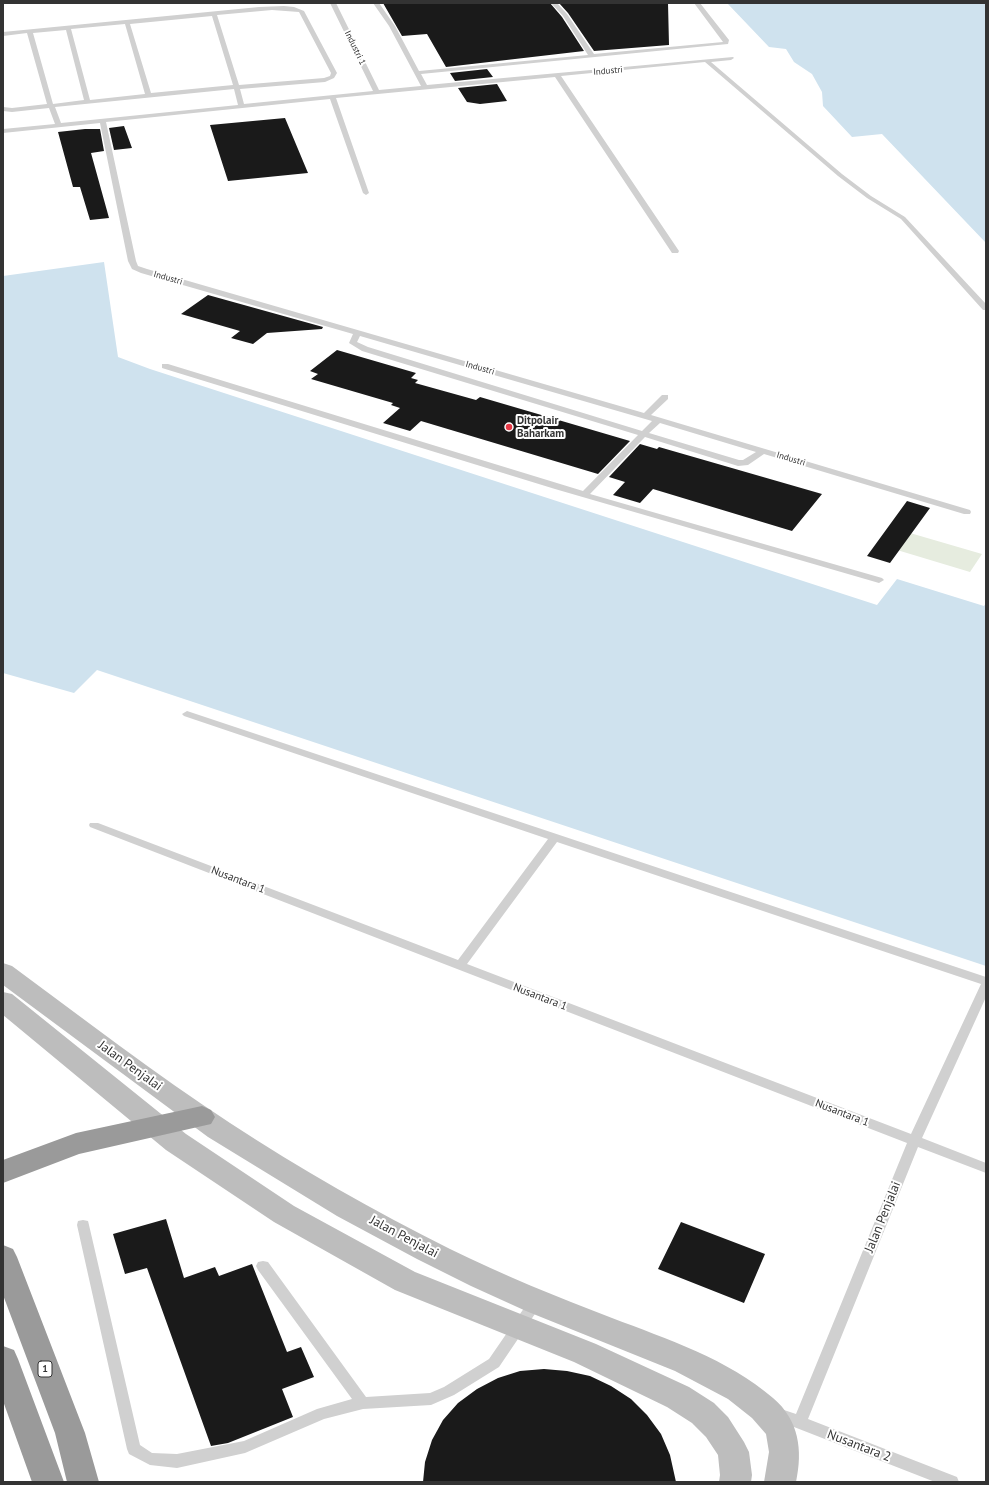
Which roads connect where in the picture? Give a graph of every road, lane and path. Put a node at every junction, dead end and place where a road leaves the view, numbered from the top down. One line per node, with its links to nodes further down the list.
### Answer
1 (333, 3): 17 (lane, Industri 1)
2 (376, 3): 13 (lane)
3 (554, 3): 10 (lane)
4 (697, 3): 10 (lane)
5 (214, 14): 6 (lane); 15 (lane); 15 (lane)
6 (127, 22): 7 (lane); 18 (lane)
7 (68, 28): 8 (lane); 20 (lane)
8 (30, 32): 9 (lane); 21 (lane)
9 (3, 34)
10 (592, 56): 13 (lane)
11 (731, 58): 12 (lane, Industri)
12 (707, 61): 14 (lane, Industri); 29 (lane)
13 (417, 73): 16 (lane)
14 (557, 75): 16 (lane, Industri); 28 (lane)
15 (237, 87): 18 (lane); 22 (lane)
16 (425, 88): 17 (lane, Industri)
17 (376, 92): 19 (lane, Industri)
18 (148, 95): 20 (lane)
19 (333, 97): 22 (lane, Industri); 27 (lane)
20 (88, 102): 21 (lane)
21 (51, 106): 23 (lane); 25 (lane)
22 (242, 106): 24 (lane, Industri)
23 (3, 109)
24 (103, 122): 25 (lane, Industri); 30 (lane, Industri)
25 (59, 126): 26 (lane, Industri)
26 (3, 131)
27 (366, 193)
28 (675, 251)
29 (986, 308)
30 (357, 333): 33 (lane, Industri); 35 (lane)
31 (165, 366): 37 (lane)
32 (665, 397): 33 (lane)
33 (646, 416): 34 (lane, Industri)
34 (658, 420): 35 (lane); 36 (lane, Industri)
35 (645, 434): 36 (lane); 37 (lane)
36 (763, 451): 38 (lane, Industri)
37 (585, 494): 39 (lane)
38 (967, 512)
39 (879, 580)
40 (187, 714): 42 (lane)
41 (94, 825): 43 (lane, Nusantara 1)
42 (555, 837): 43 (lane); 45 (lane)
43 (460, 966): 50 (lane, Nusantara 1)
44 (3, 972): 48 (street, Jalan Penjalai)
45 (986, 981)
46 (986, 985): 50 (lane, Jalan Penjalai)
47 (3, 1002): 49 (street)
48 (202, 1117): 49 (highway); 56 (street, Jalan Penjalai)
49 (155, 1126): 52 (highway); 57 (street)
50 (914, 1141): 51 (lane, Nusantara 1); 61 (lane, Jalan Penjalai)
51 (986, 1168)
52 (3, 1172)
53 (83, 1225): 59 (lane)
54 (3, 1257): 63 (highway, 1)
55 (263, 1266): 59 (lane)
56 (536, 1302): 57 (lane); 60 (street, Jalan Penjalai)
57 (519, 1328): 59 (lane); 64 (street)
58 (3, 1359): 62 (highway)
59 (363, 1403)
60 (765, 1409): 61 (lane, Nusantara 2); 65 (street, Jalan Penjalai)
61 (799, 1422): 66 (lane, Nusantara 2)
62 (48, 1482)
63 (83, 1482)
64 (735, 1482)
65 (780, 1482)
66 (952, 1482)

